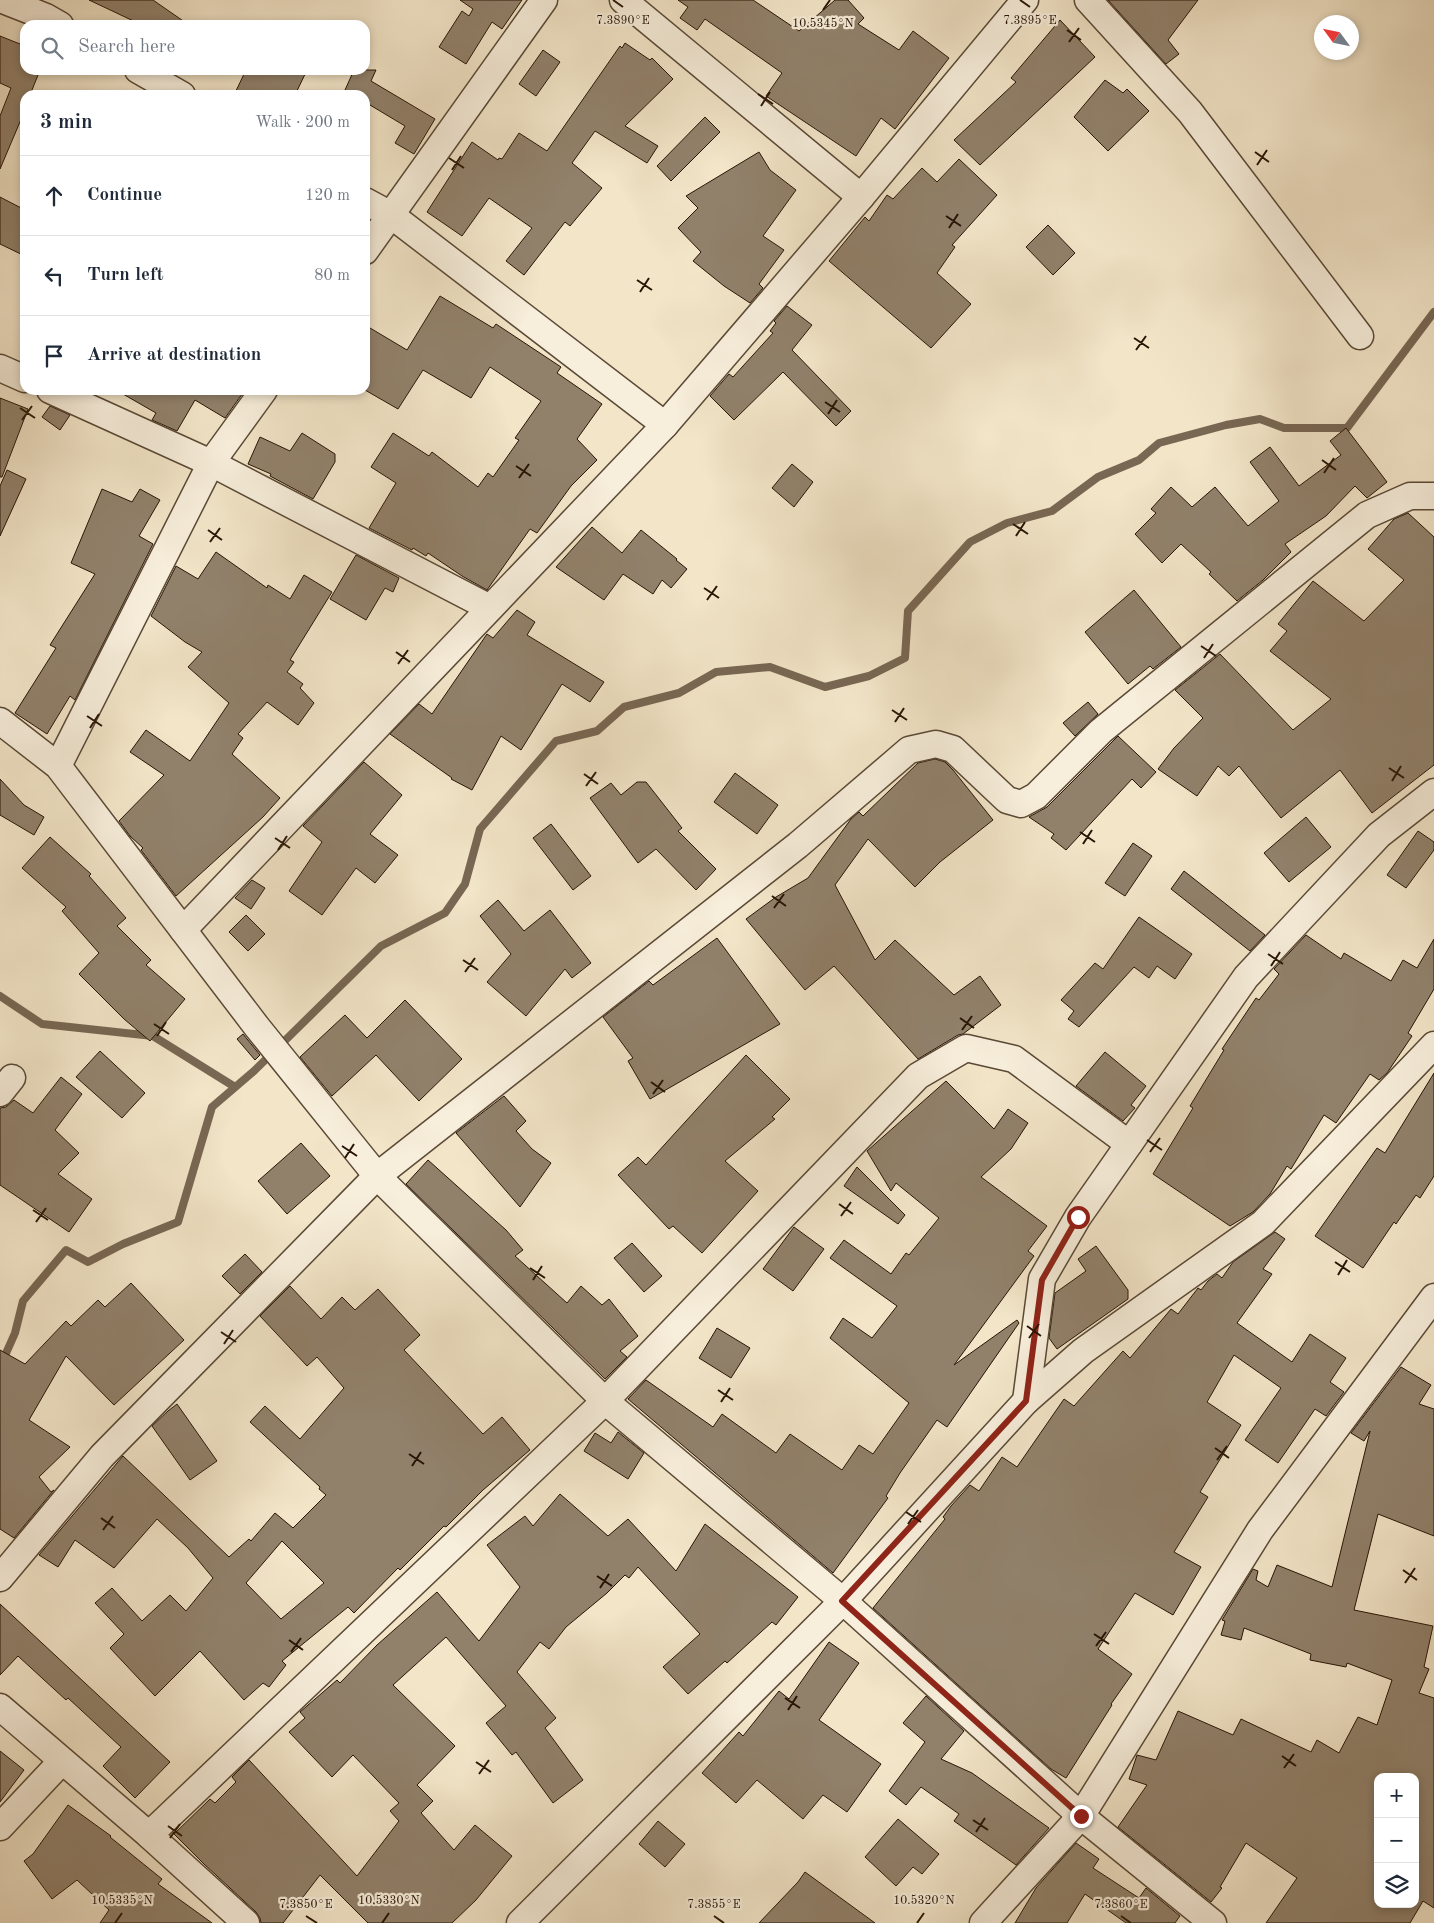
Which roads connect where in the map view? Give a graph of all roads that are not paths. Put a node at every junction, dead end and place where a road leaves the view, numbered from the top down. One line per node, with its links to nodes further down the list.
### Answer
1 (3, 0): 6 (street)
2 (544, 0): 11 (street)
3 (624, 0): 9 (street)
4 (1025, 0): 9 (street)
5 (1088, 0): 13 (street)
6 (51, 20)
7 (147, 75): 8 (street)
8 (173, 90)
9 (861, 197): 18 (street)
10 (370, 203): 11 (street)
11 (391, 215): 12 (street); 18 (street)
12 (370, 244)
13 (1360, 336)
14 (0, 368): 15 (street)
15 (20, 377)
16 (61, 395): 19 (street)
17 (260, 395): 19 (street)
18 (665, 425): 21 (street)
19 (212, 463): 21 (street); 23 (street)
20 (1434, 496): 28 (street)
21 (490, 608): 25 (street)
22 (0, 721): 23 (street)
23 (58, 766): 25 (street)
24 (1434, 792): 27 (street)
25 (183, 930): 28 (street)
26 (1434, 1045): 31 (street)
27 (1128, 1144): 30 (street); 31 (street)
28 (377, 1176): 30 (street); 32 (street)
29 (1434, 1297): 36 (street)
30 (605, 1401): 33 (street); 38 (street)
31 (1026, 1401): 33 (street)
32 (0, 1578)
33 (842, 1601): 36 (street); 40 (street)
34 (0, 1707): 35 (street)
35 (62, 1761): 37 (street); 38 (street)
36 (1081, 1816): 41 (street); 42 (street)
37 (0, 1827)
38 (149, 1835): 39 (street)
39 (246, 1923)
40 (520, 1923)
41 (983, 1923)
42 (1213, 1923)

